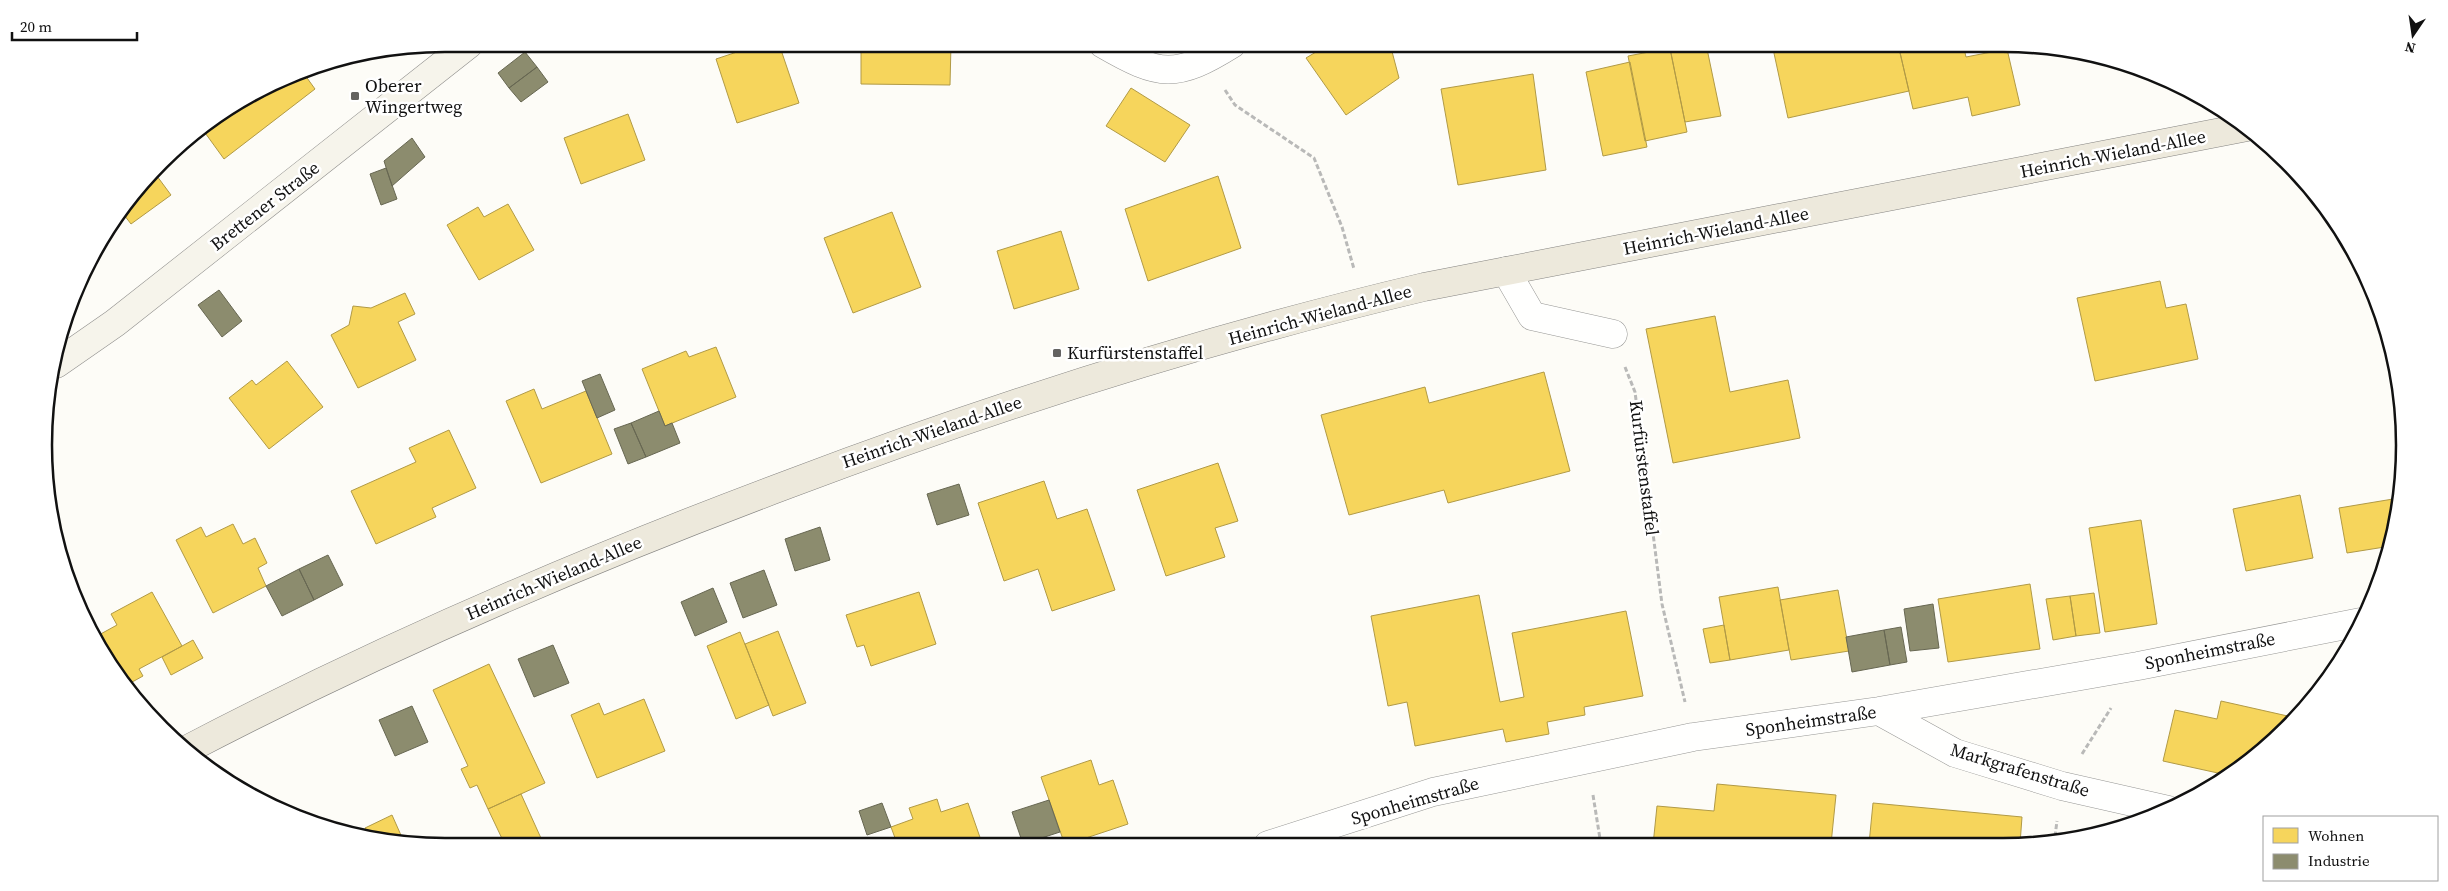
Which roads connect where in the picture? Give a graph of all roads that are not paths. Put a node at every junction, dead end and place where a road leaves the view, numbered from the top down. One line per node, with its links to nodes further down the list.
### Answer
1 (459, 52): 7 (street, Brettener Straße)
2 (1116, 52): 3 (street)
3 (1219, 52)
4 (2235, 129): 5 (main road, Heinrich-Wieland-Allee)
5 (1506, 271): 6 (street); 10 (main road, Heinrich-Wieland-Allee)
6 (1612, 334)
7 (62, 360)
8 (2353, 624): 9 (street, Sponheimstraße)
9 (1880, 712): 11 (street, Markgrafenstraße); 12 (street, Sponheimstraße)
10 (193, 746)
11 (2156, 807)
12 (1292, 838)

